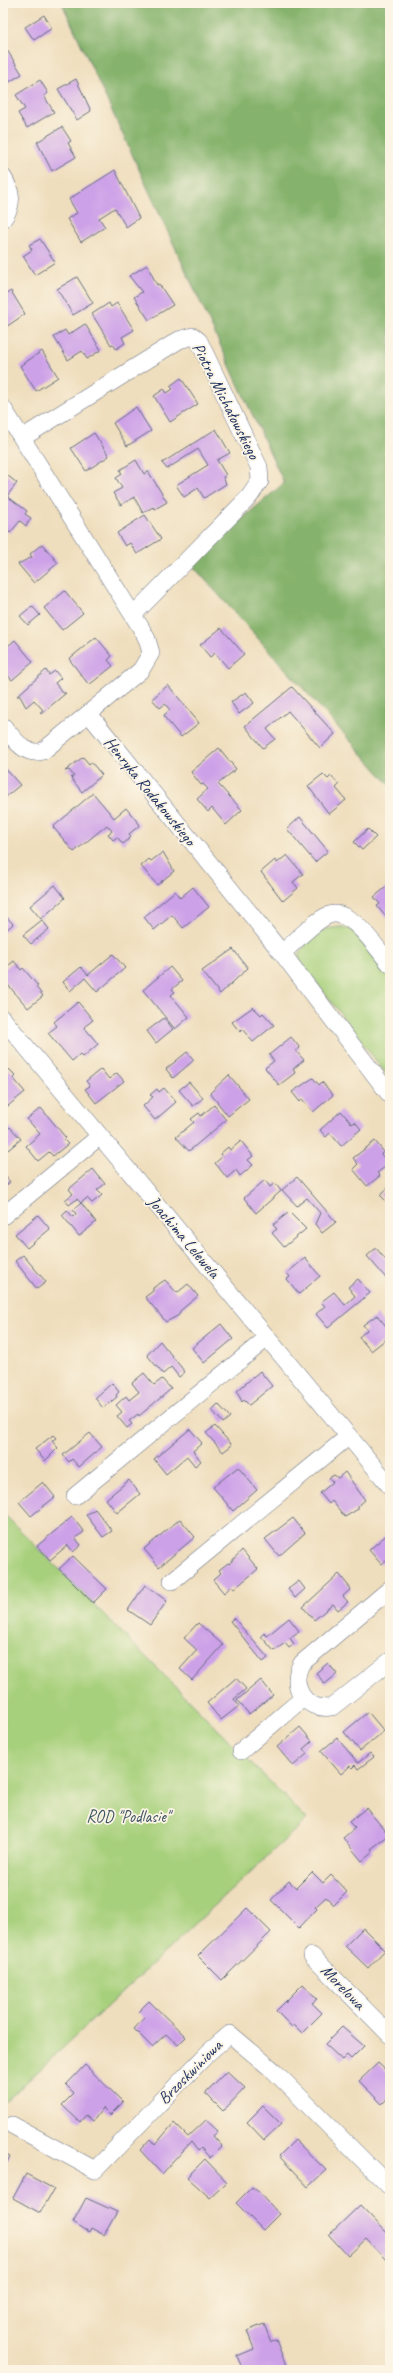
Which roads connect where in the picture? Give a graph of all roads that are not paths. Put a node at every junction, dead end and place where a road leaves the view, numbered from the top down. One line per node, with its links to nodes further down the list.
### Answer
1 (3, 177): 2 (street)
2 (3, 219)
3 (3, 408): 4 (street)
4 (22, 438): 5 (street); 5 (street, Piotra Michałowskiego)
5 (133, 615): 6 (street)
6 (88, 714): 7 (street); 8 (street, Henryka Rodakowskiego)
7 (3, 726)
8 (282, 953): 9 (street); 11 (street, Henryka Rodakowskiego)
9 (390, 964)
10 (3, 1019): 12 (street, Joachima Lelewela)
11 (390, 1095)
12 (100, 1136): 13 (street); 14 (street, Joachima Lelewela)
13 (3, 1216)
14 (267, 1338): 15 (street, Joachima Lelewela); 17 (street)
15 (349, 1436): 16 (street, Joachima Lelewela); 18 (street)
16 (390, 1486)
17 (75, 1496)
18 (172, 1581)
19 (390, 1589): 21 (street)
20 (390, 1661): 21 (street)
21 (303, 1698): 22 (street)
22 (241, 1751)
23 (312, 1956): 24 (street, Morelowa)
24 (390, 2035)
25 (12, 2125): 26 (street, Brzoskwiniowa)
26 (390, 2187)

